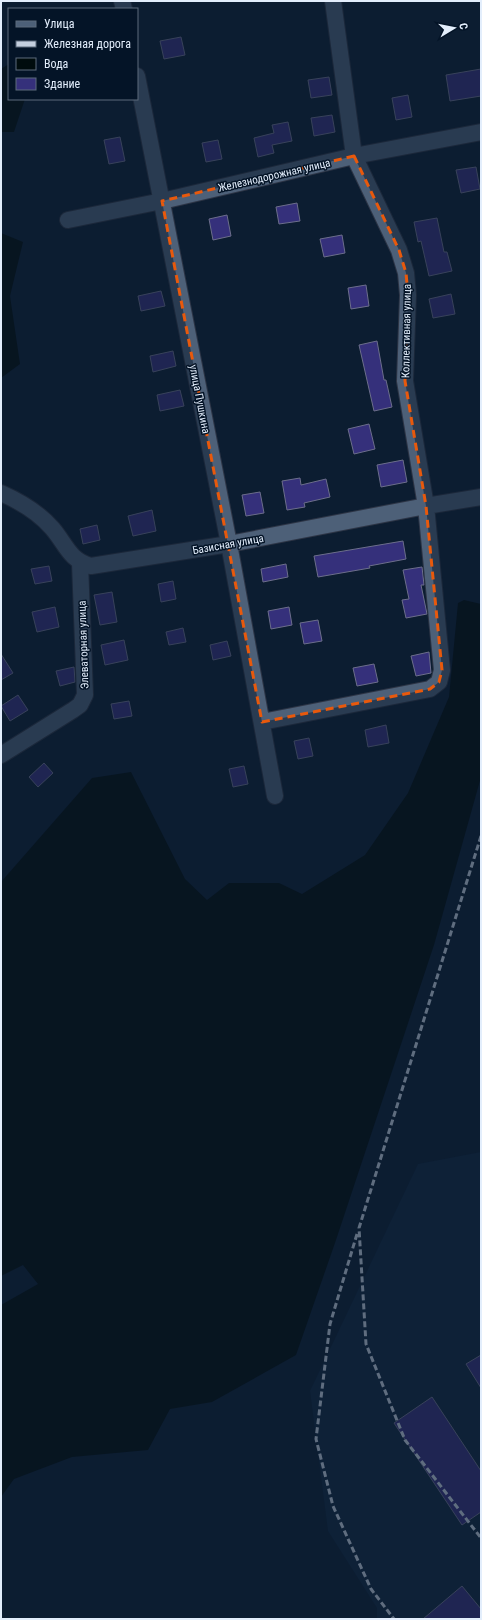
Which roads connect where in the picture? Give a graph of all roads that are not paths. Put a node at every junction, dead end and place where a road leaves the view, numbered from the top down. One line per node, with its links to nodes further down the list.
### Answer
1 (333, 1): 4 (street, Коллективная улица)
2 (138, 81): 5 (street, улица Пушкина)
3 (481, 132): 4 (street, Железнодорожная улица)
4 (354, 156): 5 (street, Железнодорожная улица); 9 (street, Коллективная улица)
5 (162, 201): 6 (street, Железнодорожная улица); 10 (street, улица Пушкина)
6 (68, 220)
7 (1, 493): 11 (street)
8 (481, 497): 9 (street, Базисная улица)
9 (426, 506): 10 (street, Базисная улица); 12 (street, Коллективная улица)
10 (229, 544): 11 (street, Базисная улица); 12 (street, улица Пушкина)
11 (80, 563): 13 (street, Элеваторная улица)
12 (262, 722): 14 (street, улица Пушкина)
13 (1, 756)
14 (275, 796)

